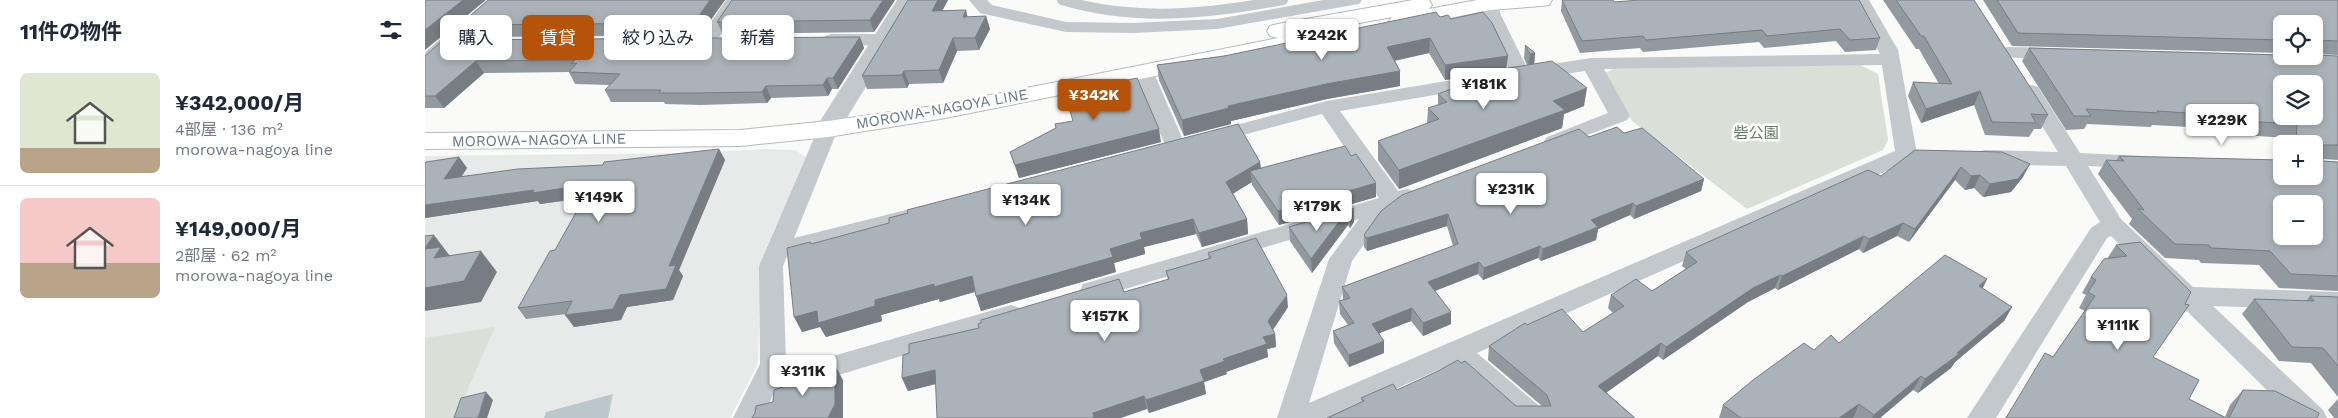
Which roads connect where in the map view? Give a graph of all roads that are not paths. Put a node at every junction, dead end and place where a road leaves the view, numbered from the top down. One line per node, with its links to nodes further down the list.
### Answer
1 (499, 0): 12 (street)
2 (735, 0): 13 (street)
3 (908, 0): 15 (street)
4 (978, 0): 7 (street)
5 (1062, 0): 6 (lane)
6 (1283, 0)
7 (1353, 0)
8 (1450, 0): 24 (main road, MOROWA-NAGOYA LINE)
9 (1541, 0): 11 (main road, MOROWA-NAGOYA LINE)
10 (1860, 0): 18 (street)
11 (1490, 4): 21 (main road, MOROWA-NAGOYA LINE); 22 (street)
12 (481, 15)
13 (712, 34)
14 (814, 40): 15 (street)
15 (883, 40): 24 (street)
16 (440, 49): 19 (street)
17 (2075, 54): 29 (street)
18 (1891, 59): 20 (street); 40 (street)
19 (425, 62)
20 (1591, 64): 22 (street); 27 (street)
21 (1143, 71): 23 (street); 24 (main road, MOROWA-NAGOYA LINE)
22 (1520, 74): 23 (street)
23 (1327, 107): 32 (street)
24 (832, 121): 25 (main road, MOROWA-NAGOYA LINE); 26 (main road, MOROWA-NAGOYA LINE); 35 (street)
25 (425, 125)
26 (425, 141)
27 (1538, 147)
28 (1970, 156): 29 (street)
29 (2074, 159): 30 (street); 34 (street)
30 (2153, 162)
31 (1429, 187): 32 (street)
32 (1393, 201): 37 (street); 43 (street)
33 (939, 208): 35 (street)
34 (2113, 224): 36 (street); 46 (street)
35 (779, 250): 41 (street)
36 (2188, 296): 38 (street); 47 (street)
37 (1067, 297)
38 (2338, 301)
39 (1029, 308): 41 (street)
40 (1457, 351): 44 (street); 45 (street)
41 (763, 388): 42 (street)
42 (747, 418)
43 (1291, 418)
44 (1303, 418)
45 (1534, 418)
46 (1981, 418)
47 (2313, 418)

